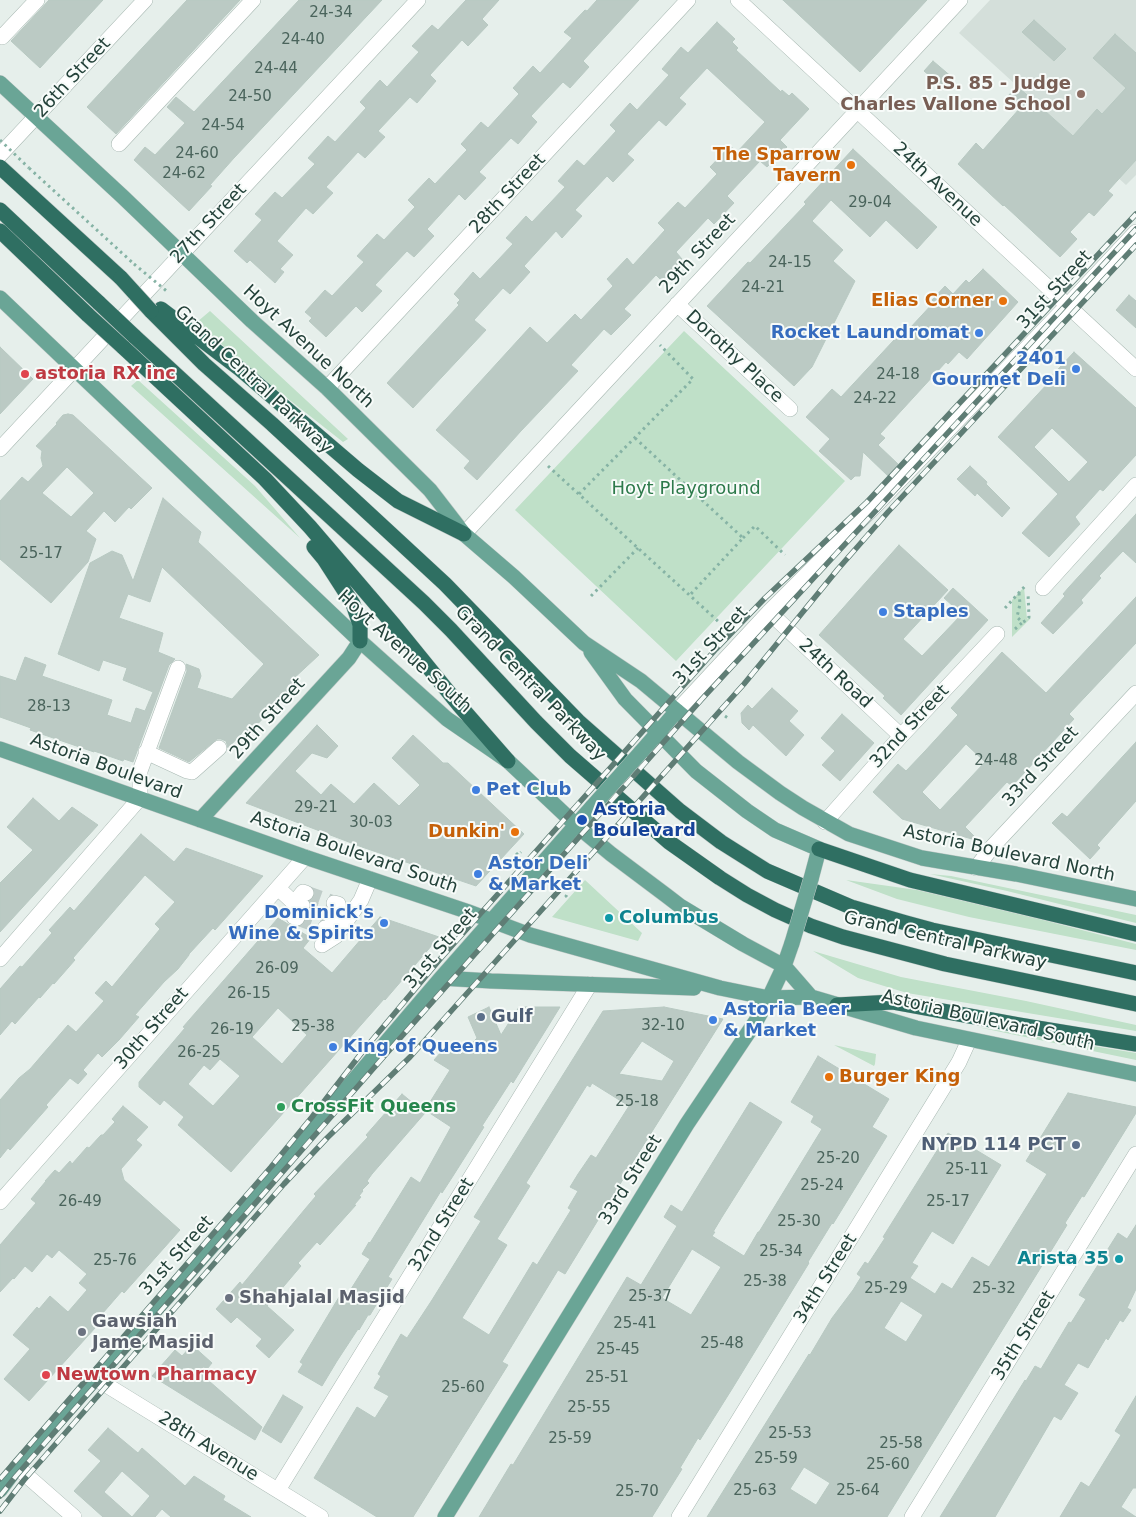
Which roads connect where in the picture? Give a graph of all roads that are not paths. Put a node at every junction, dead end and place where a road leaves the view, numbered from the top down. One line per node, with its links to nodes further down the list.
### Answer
1 (36, 0): 8 (street)
2 (145, 0): 11 (street, 26th Street)
3 (253, 0): 12 (street)
4 (418, 0): 19 (street, 27th Street)
5 (688, 0): 28 (street, 28th Street)
6 (738, 0): 10 (street, 24th Avenue)
7 (960, 0): 10 (street, 29th Street)
8 (2, 37)
9 (0, 83): 11 (main road, Hoyt Avenue North)
10 (857, 111): 21 (street, 29th Street); 22 (street, 24th Avenue)
11 (36, 117): 13 (street, 26th Street); 19 (main road, Hoyt Avenue North)
12 (118, 144)
13 (0, 155)
14 (0, 166): 23 (highway, Grand Central Parkway, bridge)
15 (0, 210): 70 (highway, Grand Central Parkway, bridge)
16 (0, 231): 24 (highway)
17 (1136, 232): 22 (street, 31st Street)
18 (0, 242): 24 (highway)
19 (182, 253): 26 (street, 27th Street); 28 (main road, Hoyt Avenue North)
20 (0, 298): 26 (main road, Hoyt Avenue South)
21 (677, 304): 29 (street, Dorothy Place); 32 (street, 29th Street)
22 (1067, 306): 27 (street, 24th Avenue); 34 (street, 31st Street)
23 (153, 308): 32 (highway); 63 (highway, Grand Central Parkway)
24 (86, 318): 25 (highway)
25 (120, 350): 36 (highway); 46 (highway)
26 (74, 369): 30 (street, 27th Street); 36 (main road, Hoyt Avenue South)
27 (1136, 370)
28 (327, 388): 32 (main road, Hoyt Avenue North)
29 (790, 409)
30 (0, 449)
31 (1136, 485): 33 (street)
32 (464, 534): 37 (main road, Hoyt Avenue North)
33 (1043, 588)
34 (769, 612): 40 (street, 31st Street); 42 (street, 24th Road)
35 (996, 634): 42 (street, 32nd Street)
36 (360, 641): 46 (main road, Hoyt Avenue South); 48 (main road, 29th Street)
37 (584, 643): 40 (main road, Hoyt Avenue North); 41 (main road, Hoyt Avenue North)
38 (178, 668): 45 (street)
39 (1136, 693): 53 (street, 33rd Street)
40 (677, 711): 41 (main road, 31st Street); 49 (main road, Astoria Boulevard North)
41 (658, 733): 50 (main road, 31st Street, bridge); 51 (main road)
42 (901, 736): 49 (street, 32nd Street)
43 (219, 748): 45 (street)
44 (0, 749): 47 (main road, Astoria Boulevard)
45 (146, 752): 47 (street)
46 (508, 760): 50 (main road, Hoyt Avenue South)
47 (140, 798): 48 (main road, Astoria Boulevard); 61 (street)
48 (200, 820): 52 (main road, Astoria Boulevard South)
49 (825, 822): 53 (main road, Astoria Boulevard North)
50 (576, 825): 58 (main road, 31st Street); 62 (main road, Hoyt Avenue South)
51 (819, 849): 59 (highway); 62 (main road, 33rd Street, bridge)
52 (305, 857): 54 (main road, Astoria Boulevard South); 55 (street, 30th Street)
53 (976, 868): 56 (main road, Astoria Boulevard North)
54 (370, 879): 58 (main road, Astoria Boulevard South); 60 (street)
55 (278, 888): 57 (street); 75 (street, 30th Street)
56 (1136, 899)
57 (300, 905)
58 (491, 920): 64 (main road, 31st Street); 66 (main road, Astoria Boulevard South)
59 (1136, 934)
60 (322, 945)
61 (0, 959)
62 (784, 966): 67 (main road, Hoyt Avenue South); 68 (main road, 33rd Street)
63 (1136, 973)
64 (441, 978): 65 (main road); 76 (main road, 31st Street)
65 (590, 984): 66 (main road); 79 (street, 32nd Street)
66 (720, 988): 68 (main road, Astoria Boulevard South)
67 (811, 997): 68 (main road, Astoria Boulevard South); 69 (main road, Astoria Boulevard South)
68 (769, 998): 82 (main road, 33rd Street)
69 (837, 1004): 71 (main road, Astoria Boulevard South); 72 (highway)
70 (1136, 1004)
71 (969, 1040): 73 (main road, Astoria Boulevard South); 83 (street, 34th Street)
72 (1136, 1044)
73 (1136, 1074)
74 (1136, 1154): 84 (street, 35th Street)
75 (0, 1202)
76 (95, 1378): 77 (main road, 31st Street); 79 (street, 28th Avenue)
77 (17, 1467): 78 (main road, 31st Street); 80 (street)
78 (0, 1490)
79 (278, 1490): 81 (street, 28th Avenue)
80 (74, 1517)
81 (321, 1517)
82 (445, 1517)
83 (679, 1517)
84 (912, 1517)

